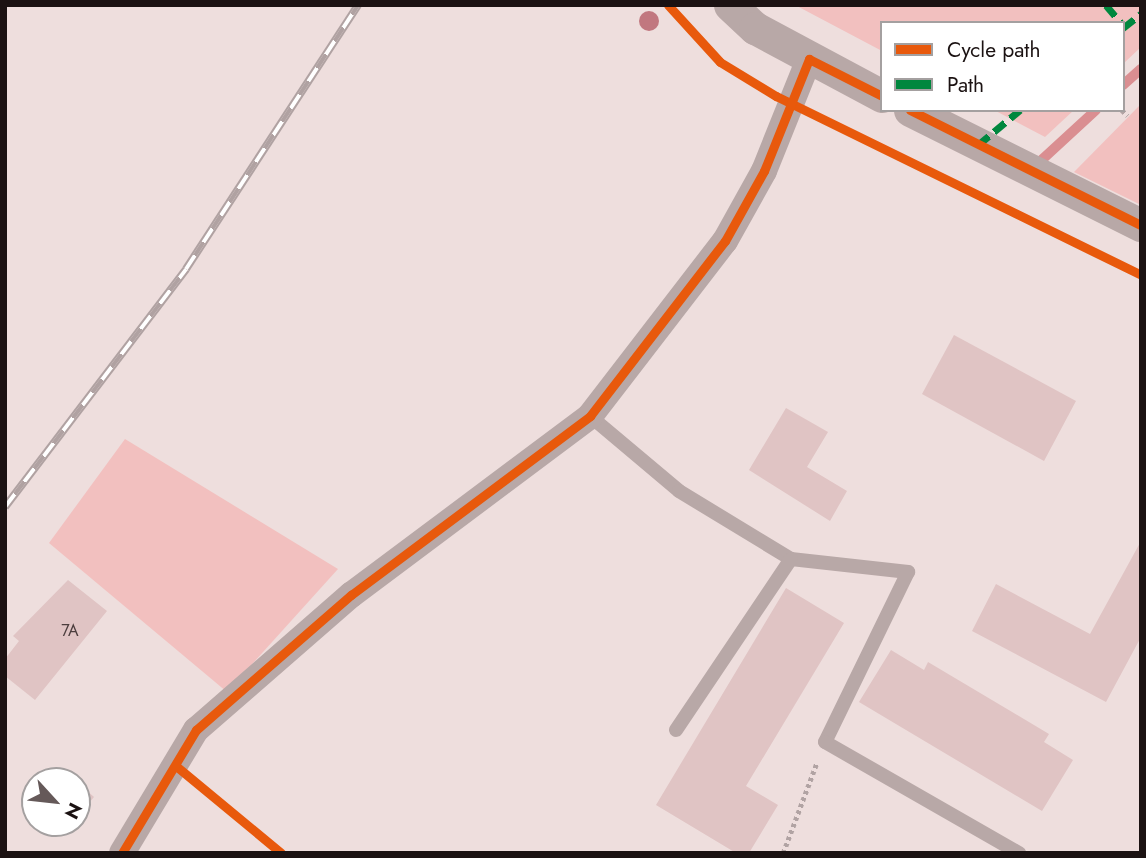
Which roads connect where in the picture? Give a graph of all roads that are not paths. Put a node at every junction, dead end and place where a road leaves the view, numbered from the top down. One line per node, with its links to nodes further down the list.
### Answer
1 (730, 5): 2 (street)
2 (809, 59): 3 (street); 6 (street)
3 (880, 95)
4 (913, 112): 5 (street)
5 (1141, 225)
6 (590, 416): 7 (lane); 9 (street)
7 (791, 559): 8 (lane); 10 (lane)
8 (676, 730)
9 (122, 853)
10 (1019, 853)

